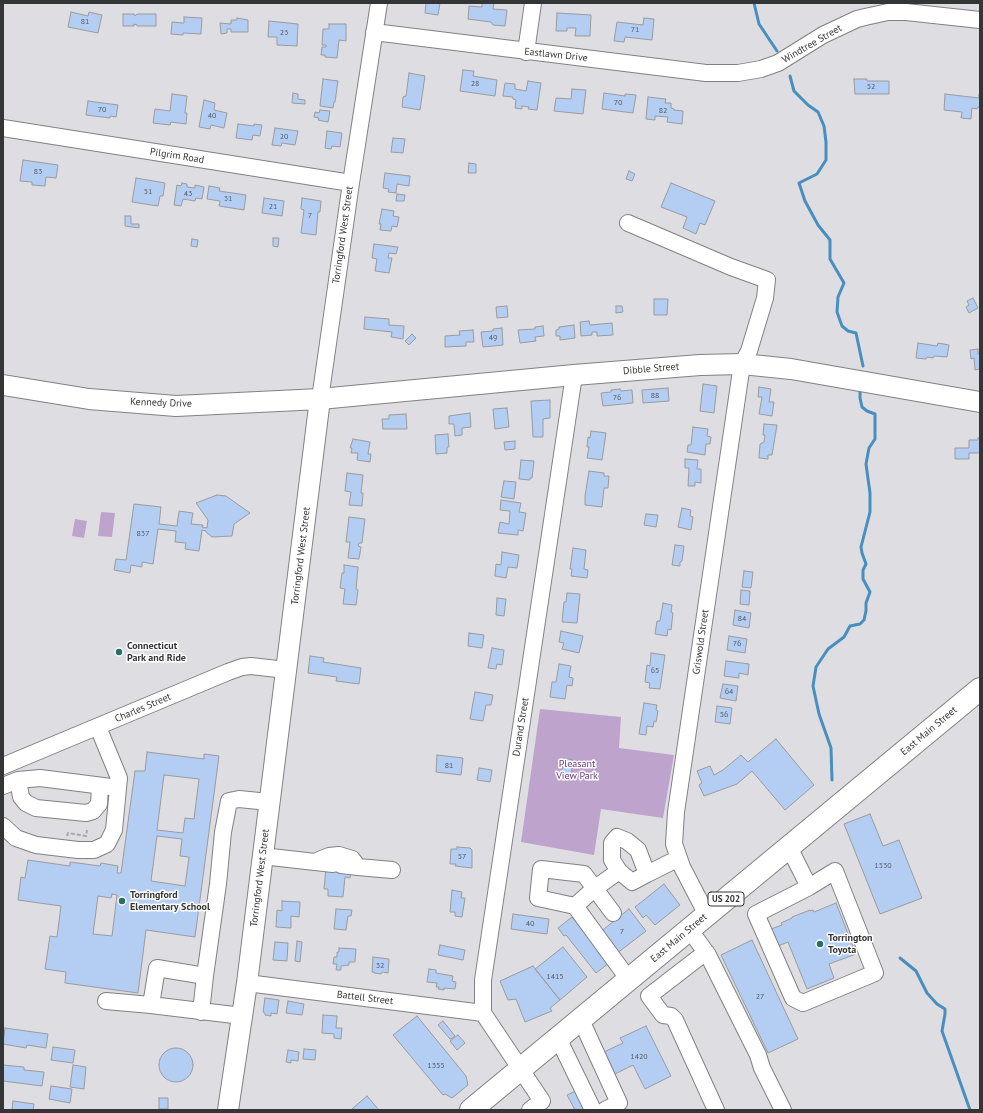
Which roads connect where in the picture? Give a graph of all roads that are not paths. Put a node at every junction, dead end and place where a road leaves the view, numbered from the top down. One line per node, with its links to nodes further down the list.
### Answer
1 (379, 3): 4 (street, Torringford West Street)
2 (533, 3): 5 (street)
3 (980, 20): 6 (street, Windtree Street)
4 (374, 32): 5 (street, Eastlawn Drive); 8 (street, Torringford West Street)
5 (526, 52): 6 (street, Eastlawn Drive)
6 (738, 73)
7 (3, 128): 8 (street, Pilgrim Road)
8 (351, 183): 13 (street, Torringford West Street)
9 (628, 223): 10 (street, Griswold Street)
10 (742, 364): 11 (main road, Dibble Street); 14 (main road, Dibble Street); 27 (street, Griswold Street)
11 (574, 375): 13 (main road, Dibble Street); 46 (street, Durand Street)
12 (3, 385): 13 (main road, Kennedy Drive)
13 (320, 399): 15 (main road, Torringford West Street)
14 (980, 402)
15 (286, 670): 17 (street, Charles Street); 23 (main road, Torringford West Street)
16 (980, 689): 25 (highway, East Main Street / US 202)
17 (98, 727): 18 (street, Charles Street); 22 (street)
18 (3, 766)
19 (18, 780): 20 (street); 21 (street); 21 (street)
20 (3, 786)
21 (100, 786): 22 (street)
22 (118, 788): 24 (street)
23 (269, 802): 26 (main road, Torringford West Street); 40 (street)
24 (3, 826)
25 (789, 847): 33 (street); 37 (highway, East Main Street / US 202)
26 (262, 856): 28 (street); 42 (main road, Torringford West Street)
27 (679, 858): 32 (street); 37 (street, Griswold Street)
28 (314, 863): 29 (street); 29 (street)
29 (358, 867): 30 (street)
30 (392, 870)
31 (619, 871): 32 (street); 32 (street); 34 (street)
32 (647, 874)
33 (809, 887): 33 (street)
34 (594, 889): 35 (street); 35 (street); 36 (street)
35 (575, 906): 41 (street)
36 (613, 913)
37 (707, 915): 38 (highway, East Main Street / US 202)
38 (689, 929): 39 (street); 41 (highway, East Main Street / US 202)
39 (706, 952): 56 (street); 57 (street)
40 (205, 976): 44 (street); 45 (street)
41 (629, 980): 48 (highway, East Main Street / US 202)
42 (247, 983): 46 (street, Battell Street); 47 (main road, Torringford West Street)
43 (106, 1001): 44 (street)
44 (151, 1005): 45 (street)
45 (201, 1012): 47 (street)
46 (483, 1014): 50 (street)
47 (242, 1016): 51 (main road, Torringford West Street)
48 (580, 1020): 49 (highway, East Main Street / US 202); 55 (street)
49 (558, 1038): 50 (highway, East Main Street / US 202); 54 (street)
50 (521, 1069): 52 (highway, East Main Street / US 202); 53 (street)
51 (228, 1110)
52 (471, 1110)
53 (530, 1110)
54 (593, 1110)
55 (605, 1110)
56 (716, 1110)
57 (783, 1110)

